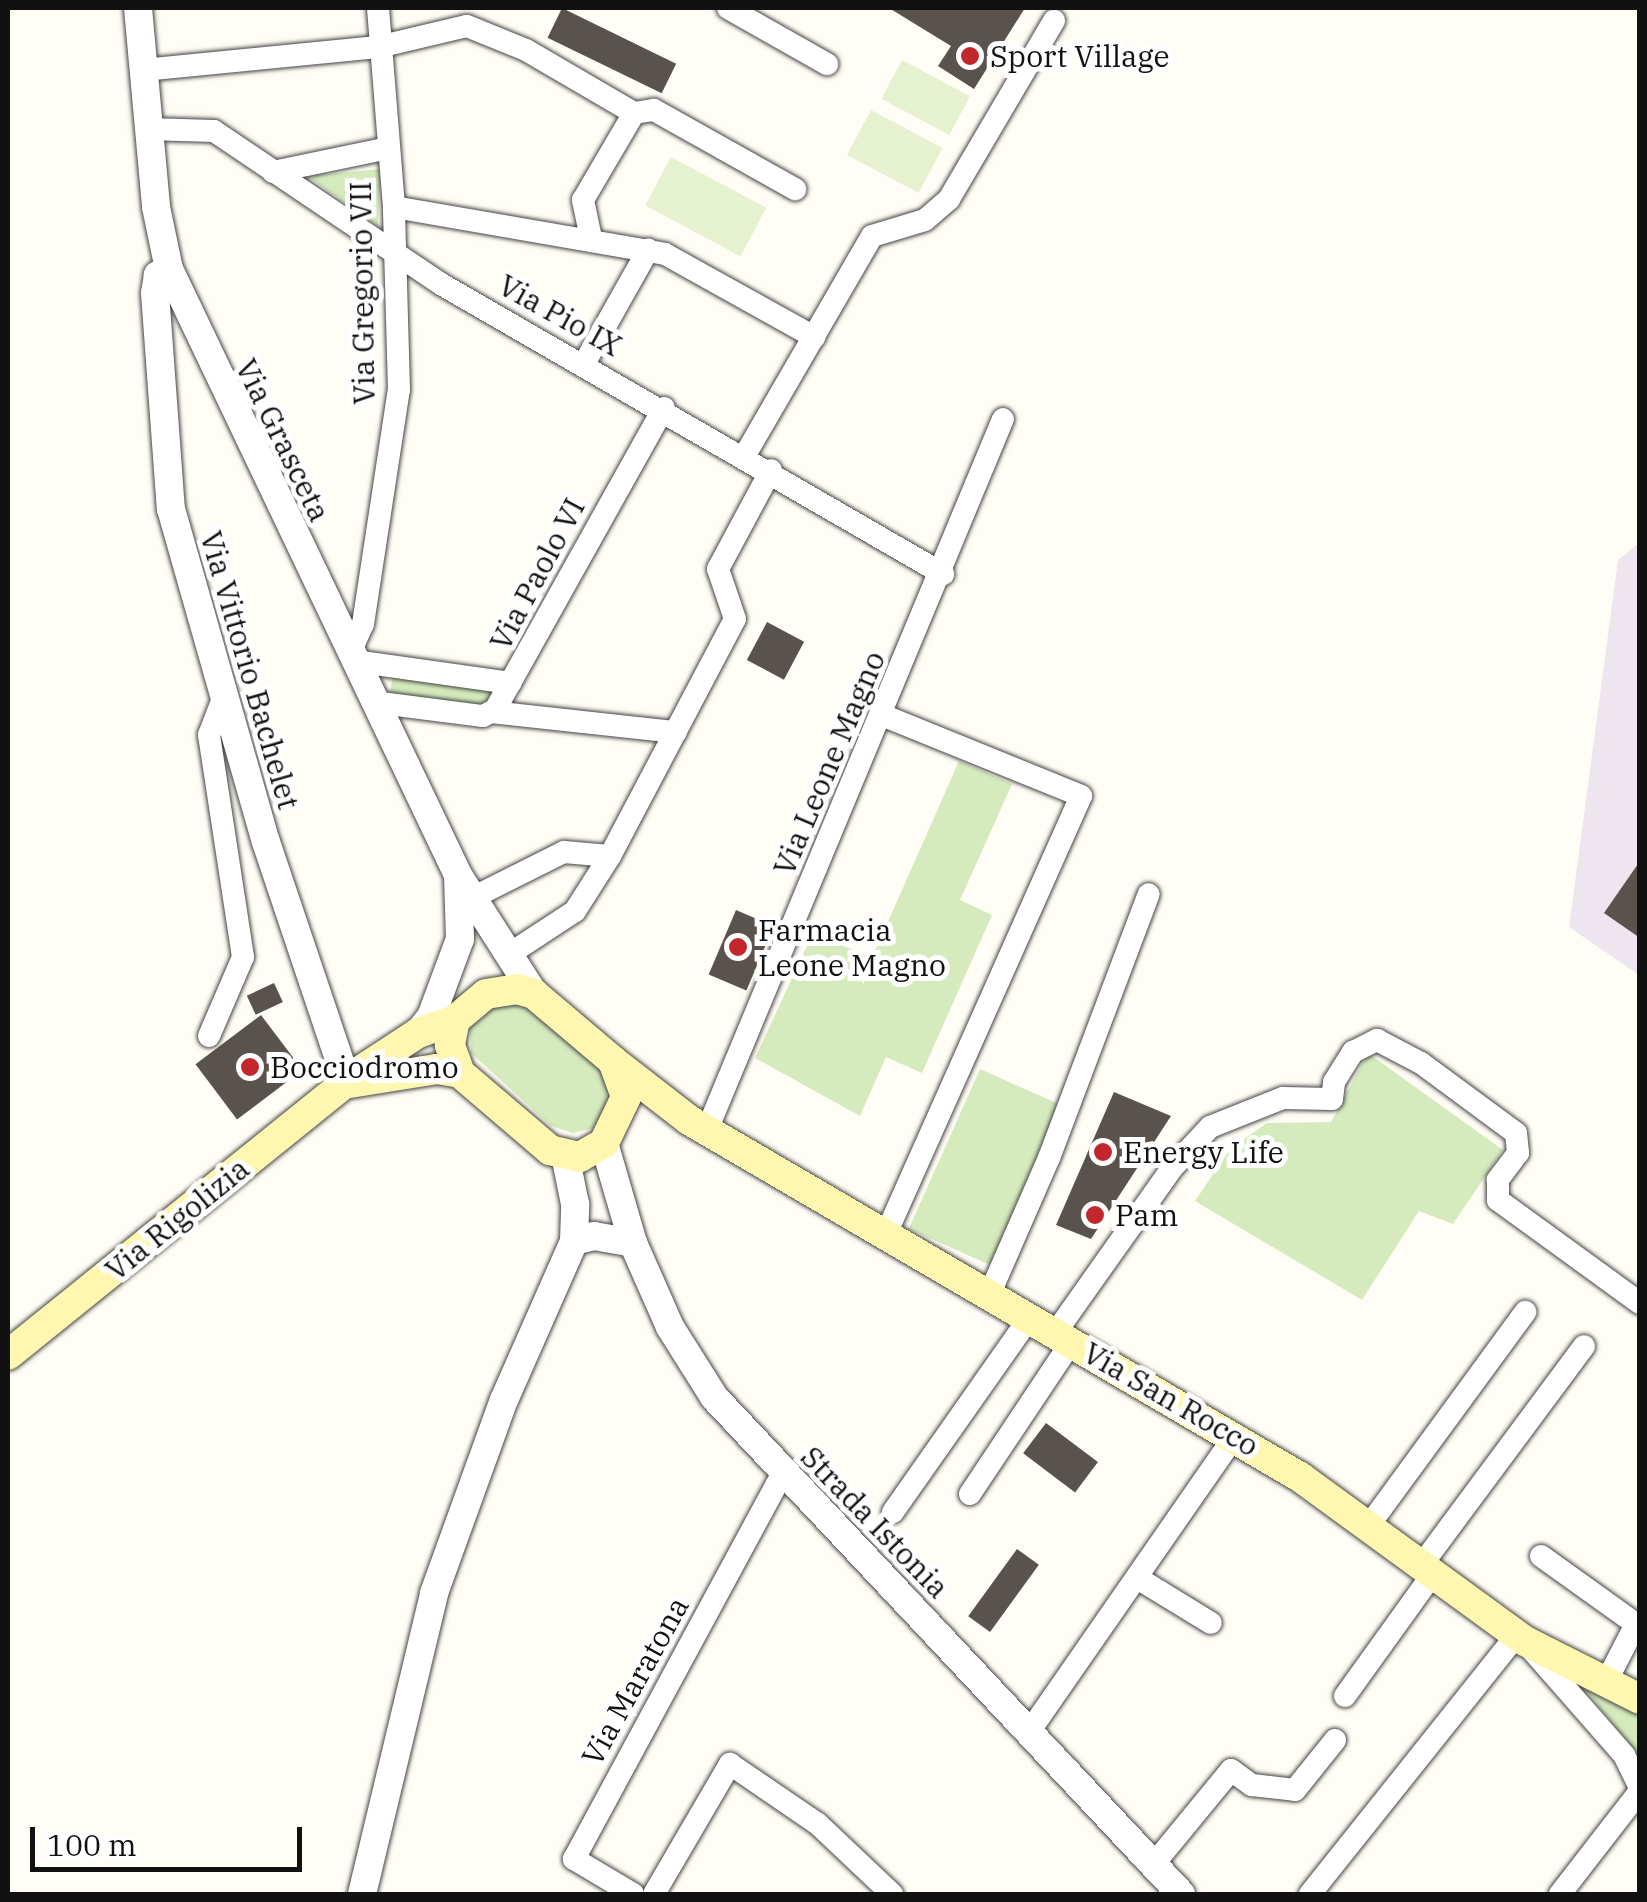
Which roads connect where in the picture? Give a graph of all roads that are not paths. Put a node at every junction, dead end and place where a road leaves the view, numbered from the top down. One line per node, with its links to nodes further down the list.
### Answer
1 (138, 8): 7 (street, Via Grasceta)
2 (378, 8): 5 (street, Via Gregorio VII)
3 (728, 8): 6 (street)
4 (1054, 22): 18 (street)
5 (378, 46): 7 (street); 8 (street); 10 (street, Via Gregorio VII)
6 (826, 64)
7 (143, 70): 9 (street, Via Grasceta)
8 (634, 113): 12 (street); 14 (street)
9 (148, 129): 11 (street, Via Pio IX); 17 (street, Via Grasceta)
10 (389, 148): 11 (street); 13 (street, Via Gregorio VII)
11 (273, 172): 16 (street, Via Pio IX)
12 (795, 188)
13 (394, 206): 14 (street); 16 (street, Via Gregorio VII)
14 (590, 238): 15 (street)
15 (648, 250): 18 (street); 19 (street)
16 (391, 253): 19 (street, Via Pio IX); 25 (street, Via Gregorio VII)
17 (169, 270): 25 (street, Via Grasceta); 27 (street, Via Vittorio Bachelet)
18 (814, 337): 22 (street)
19 (585, 362): 20 (street, Via Pio IX)
20 (664, 408): 22 (street, Via Pio IX); 26 (street, Via Paolo VI)
21 (1003, 418): 24 (street, Via Leone Magno)
22 (745, 455): 23 (street, Via Pio IX)
23 (772, 470): 24 (street, Via Pio IX); 31 (street)
24 (943, 574): 30 (street, Via Leone Magno)
25 (352, 657): 26 (street, Via Paolo VI); 28 (street, Via Grasceta)
26 (510, 682): 29 (street)
27 (223, 698): 40 (street); 43 (street, Via Vittorio Bachelet)
28 (373, 702): 29 (street); 33 (street, Via Grasceta)
29 (491, 712): 31 (street)
30 (882, 715): 45 (street, Via Leone Magno); 48 (street)
31 (676, 732): 32 (street)
32 (610, 856): 33 (street); 36 (street)
33 (466, 886): 35 (street); 36 (street, Via Grasceta)
34 (1149, 894): 51 (street)
35 (461, 924): 38 (street); 39 (street)
36 (508, 954): 37 (street, Via Grasceta)
37 (534, 994): 38 (main road); 41 (main road)
38 (459, 1013): 39 (main road, Via Rigolizia); 42 (main road)
39 (418, 1033): 43 (main road, Via Rigolizia)
40 (209, 1036)
41 (613, 1061): 44 (main road); 45 (main road)
42 (460, 1073): 43 (main road); 47 (main road)
43 (347, 1083): 56 (main road, Via Rigolizia)
44 (623, 1113): 45 (main road); 46 (main road)
45 (698, 1124): 48 (main road, Via San Rocco)
46 (604, 1143): 47 (main road); 50 (street, Strada Istonia)
47 (565, 1156): 49 (street)
48 (888, 1232): 51 (main road, Via San Rocco)
49 (574, 1242): 50 (street); 74 (street)
50 (633, 1242): 58 (street, Strada Istonia)
51 (990, 1293): 54 (main road, Via San Rocco)
52 (1640, 1304): 54 (street)
53 (1525, 1312): 61 (street)
54 (1053, 1330): 57 (main road, Via San Rocco); 59 (street); 60 (street)
55 (1584, 1346): 63 (street)
56 (8, 1356)
57 (1235, 1436): 61 (main road, Via San Rocco); 64 (street)
58 (783, 1472): 70 (street, Strada Istonia); 75 (street, Via Maratona)
59 (970, 1494)
60 (893, 1512)
61 (1370, 1524): 63 (main road, Via San Rocco)
62 (1541, 1556): 67 (street)
63 (1429, 1567): 66 (main road, Via San Rocco); 68 (street)
64 (1140, 1579): 65 (street); 70 (street)
65 (1211, 1623)
66 (1521, 1638): 67 (main road, Via San Rocco); 72 (street); 79 (street)
67 (1606, 1682): 69 (main road, Via San Rocco)
68 (1345, 1696)
69 (1640, 1699)
70 (1029, 1732): 73 (street, Strada Istonia)
71 (1335, 1740): 73 (street)
72 (1640, 1790): 80 (street)
73 (1153, 1865): 78 (street, Strada Istonia)
74 (362, 1894)
75 (633, 1894)
76 (654, 1894): 77 (street)
77 (892, 1894)
78 (1181, 1894)
79 (1310, 1894)
80 (1560, 1894)

